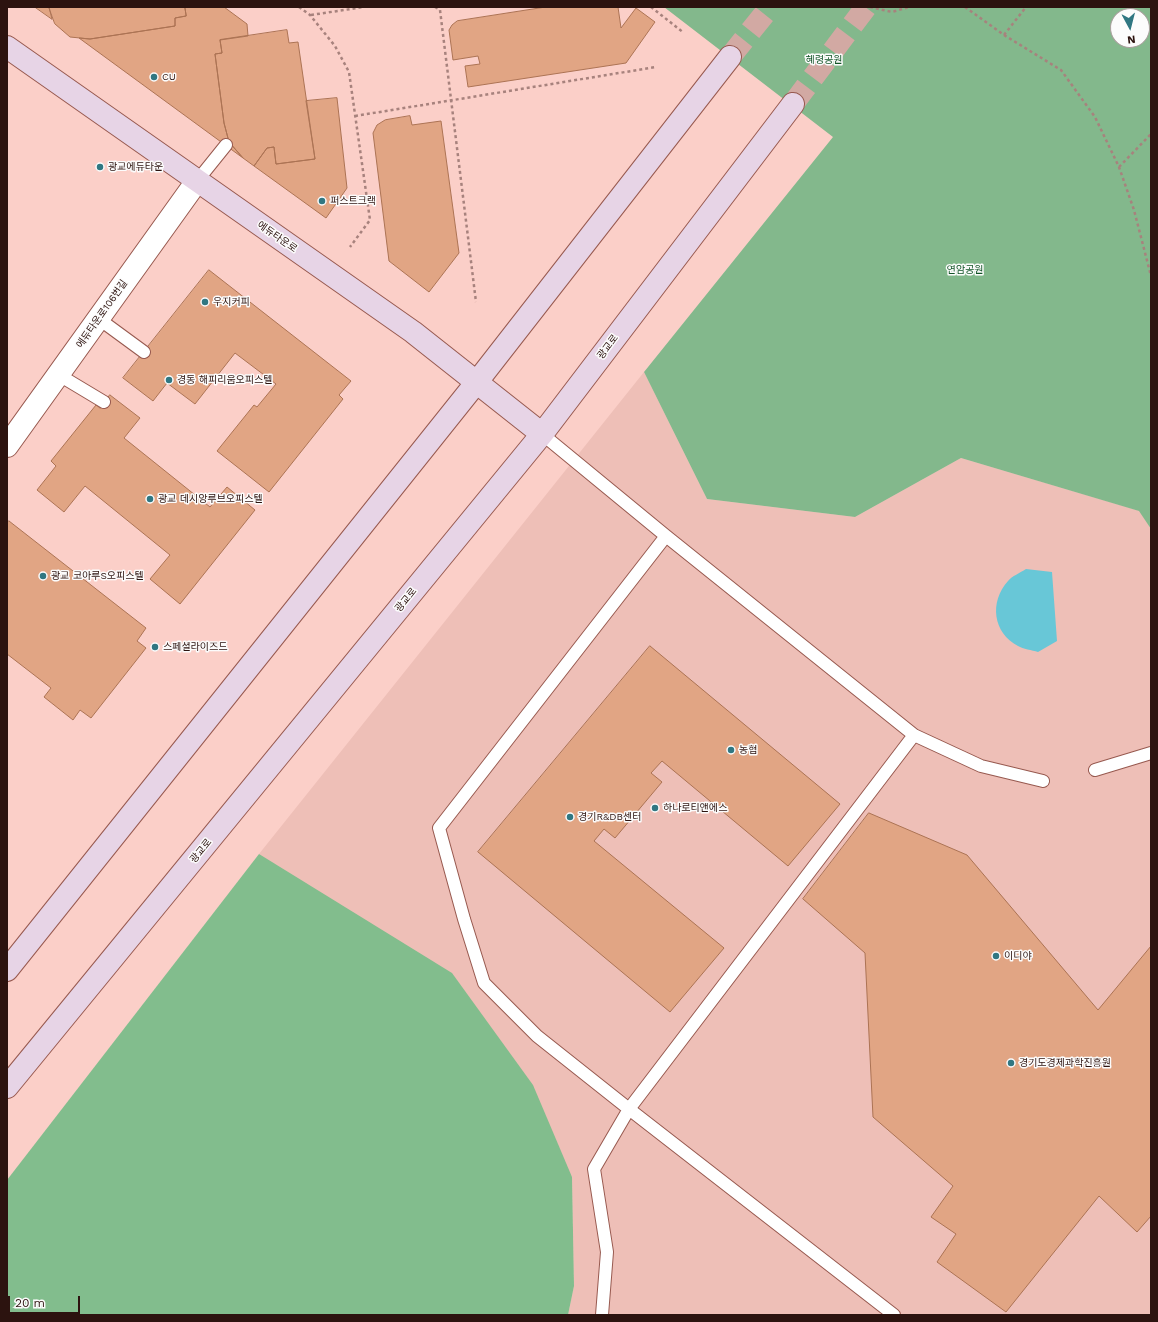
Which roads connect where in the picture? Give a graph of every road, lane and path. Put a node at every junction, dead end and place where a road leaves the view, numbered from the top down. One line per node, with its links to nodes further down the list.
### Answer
1 (299, 7): 9 (path)
2 (364, 7): 9 (path)
3 (435, 7): 15 (path)
4 (651, 7): 10 (path)
5 (870, 7): 6 (path)
6 (909, 7)
7 (965, 7): 11 (path)
8 (1026, 7): 11 (path)
9 (310, 15): 17 (path)
10 (684, 33)
11 (1004, 35): 20 (path)
12 (7, 47): 21 (main road, 에듀타운로)
13 (730, 57): 28 (main road)
14 (656, 67): 15 (path)
15 (452, 100): 17 (path); 24 (path)
16 (793, 104): 30 (main road, 광교로)
17 (355, 116): 22 (path)
18 (1151, 134): 20 (path)
19 (226, 146): 21 (lane)
20 (1119, 167): 23 (path)
21 (197, 182): 25 (street, 에듀타운로106번길); 28 (main road, 에듀타운로)
22 (350, 247)
23 (1151, 276)
24 (476, 302)
25 (99, 319): 26 (lane); 27 (street, 에듀타운로106번길)
26 (144, 352)
27 (59, 375): 29 (lane); 31 (street, 에듀타운로106번길)
28 (476, 383): 30 (main road, 에듀타운로); 37 (main road)
29 (104, 402)
30 (542, 434): 32 (lane); 38 (main road, 광교로)
31 (7, 446)
32 (666, 536): 33 (lane); 39 (lane)
33 (914, 735): 36 (lane); 39 (lane)
34 (1151, 753): 35 (lane)
35 (1095, 770)
36 (1043, 781)
37 (7, 970)
38 (7, 1087)
39 (629, 1109): 40 (lane); 41 (lane)
40 (602, 1315)
41 (894, 1315)

